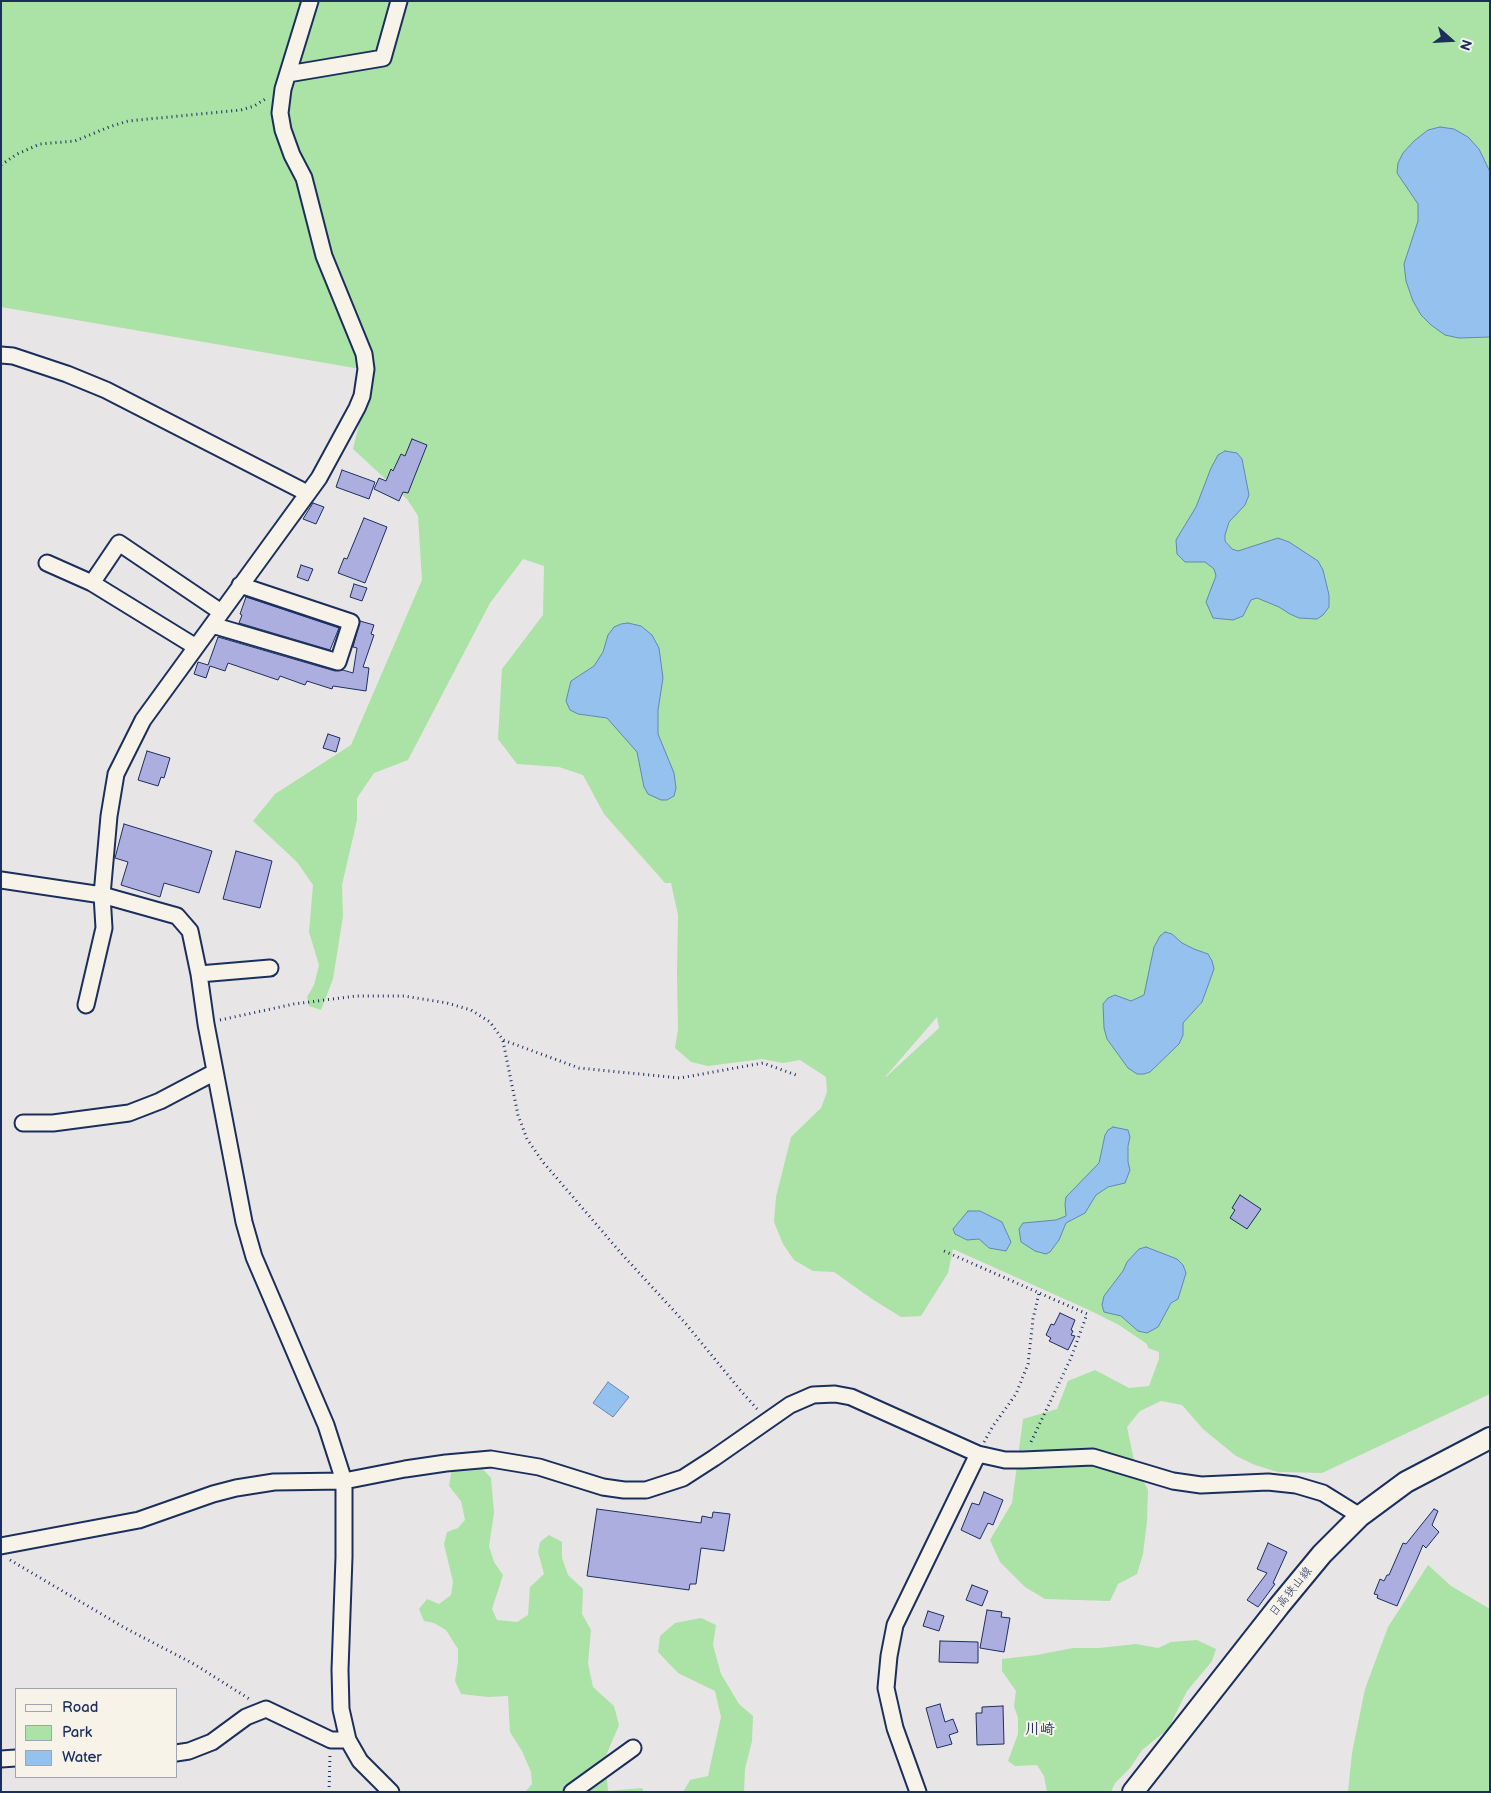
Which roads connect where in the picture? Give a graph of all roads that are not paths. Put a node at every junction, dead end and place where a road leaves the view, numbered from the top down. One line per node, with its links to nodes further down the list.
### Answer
1 (310, 1): 3 (street)
2 (399, 1): 3 (street)
3 (288, 74): 5 (street)
4 (1, 355): 5 (street)
5 (307, 493): 8 (street)
6 (47, 563): 7 (street)
7 (92, 583): 9 (street); 11 (street)
8 (240, 585): 9 (street); 10 (street)
9 (221, 612): 10 (street)
10 (212, 625): 11 (street)
11 (196, 647): 13 (street)
12 (1, 880): 13 (street)
13 (102, 895): 15 (street); 16 (street)
14 (270, 968): 15 (street)
15 (199, 974): 17 (street)
16 (86, 1005)
17 (215, 1072): 18 (street); 21 (street)
18 (23, 1123)
19 (1490, 1438): 22 (main road, 日高狭山線)
20 (978, 1454): 21 (street); 22 (street); 31 (street)
21 (344, 1482): 23 (street); 24 (street)
22 (1360, 1516): 32 (main road, 日高狭山線)
23 (1, 1546)
24 (348, 1740): 26 (street); 29 (street)
25 (633, 1748): 30 (street)
26 (178, 1753)
27 (15, 1758): 28 (street)
28 (1, 1759)
29 (391, 1792)
30 (572, 1792)
31 (918, 1792)
32 (1133, 1792)

